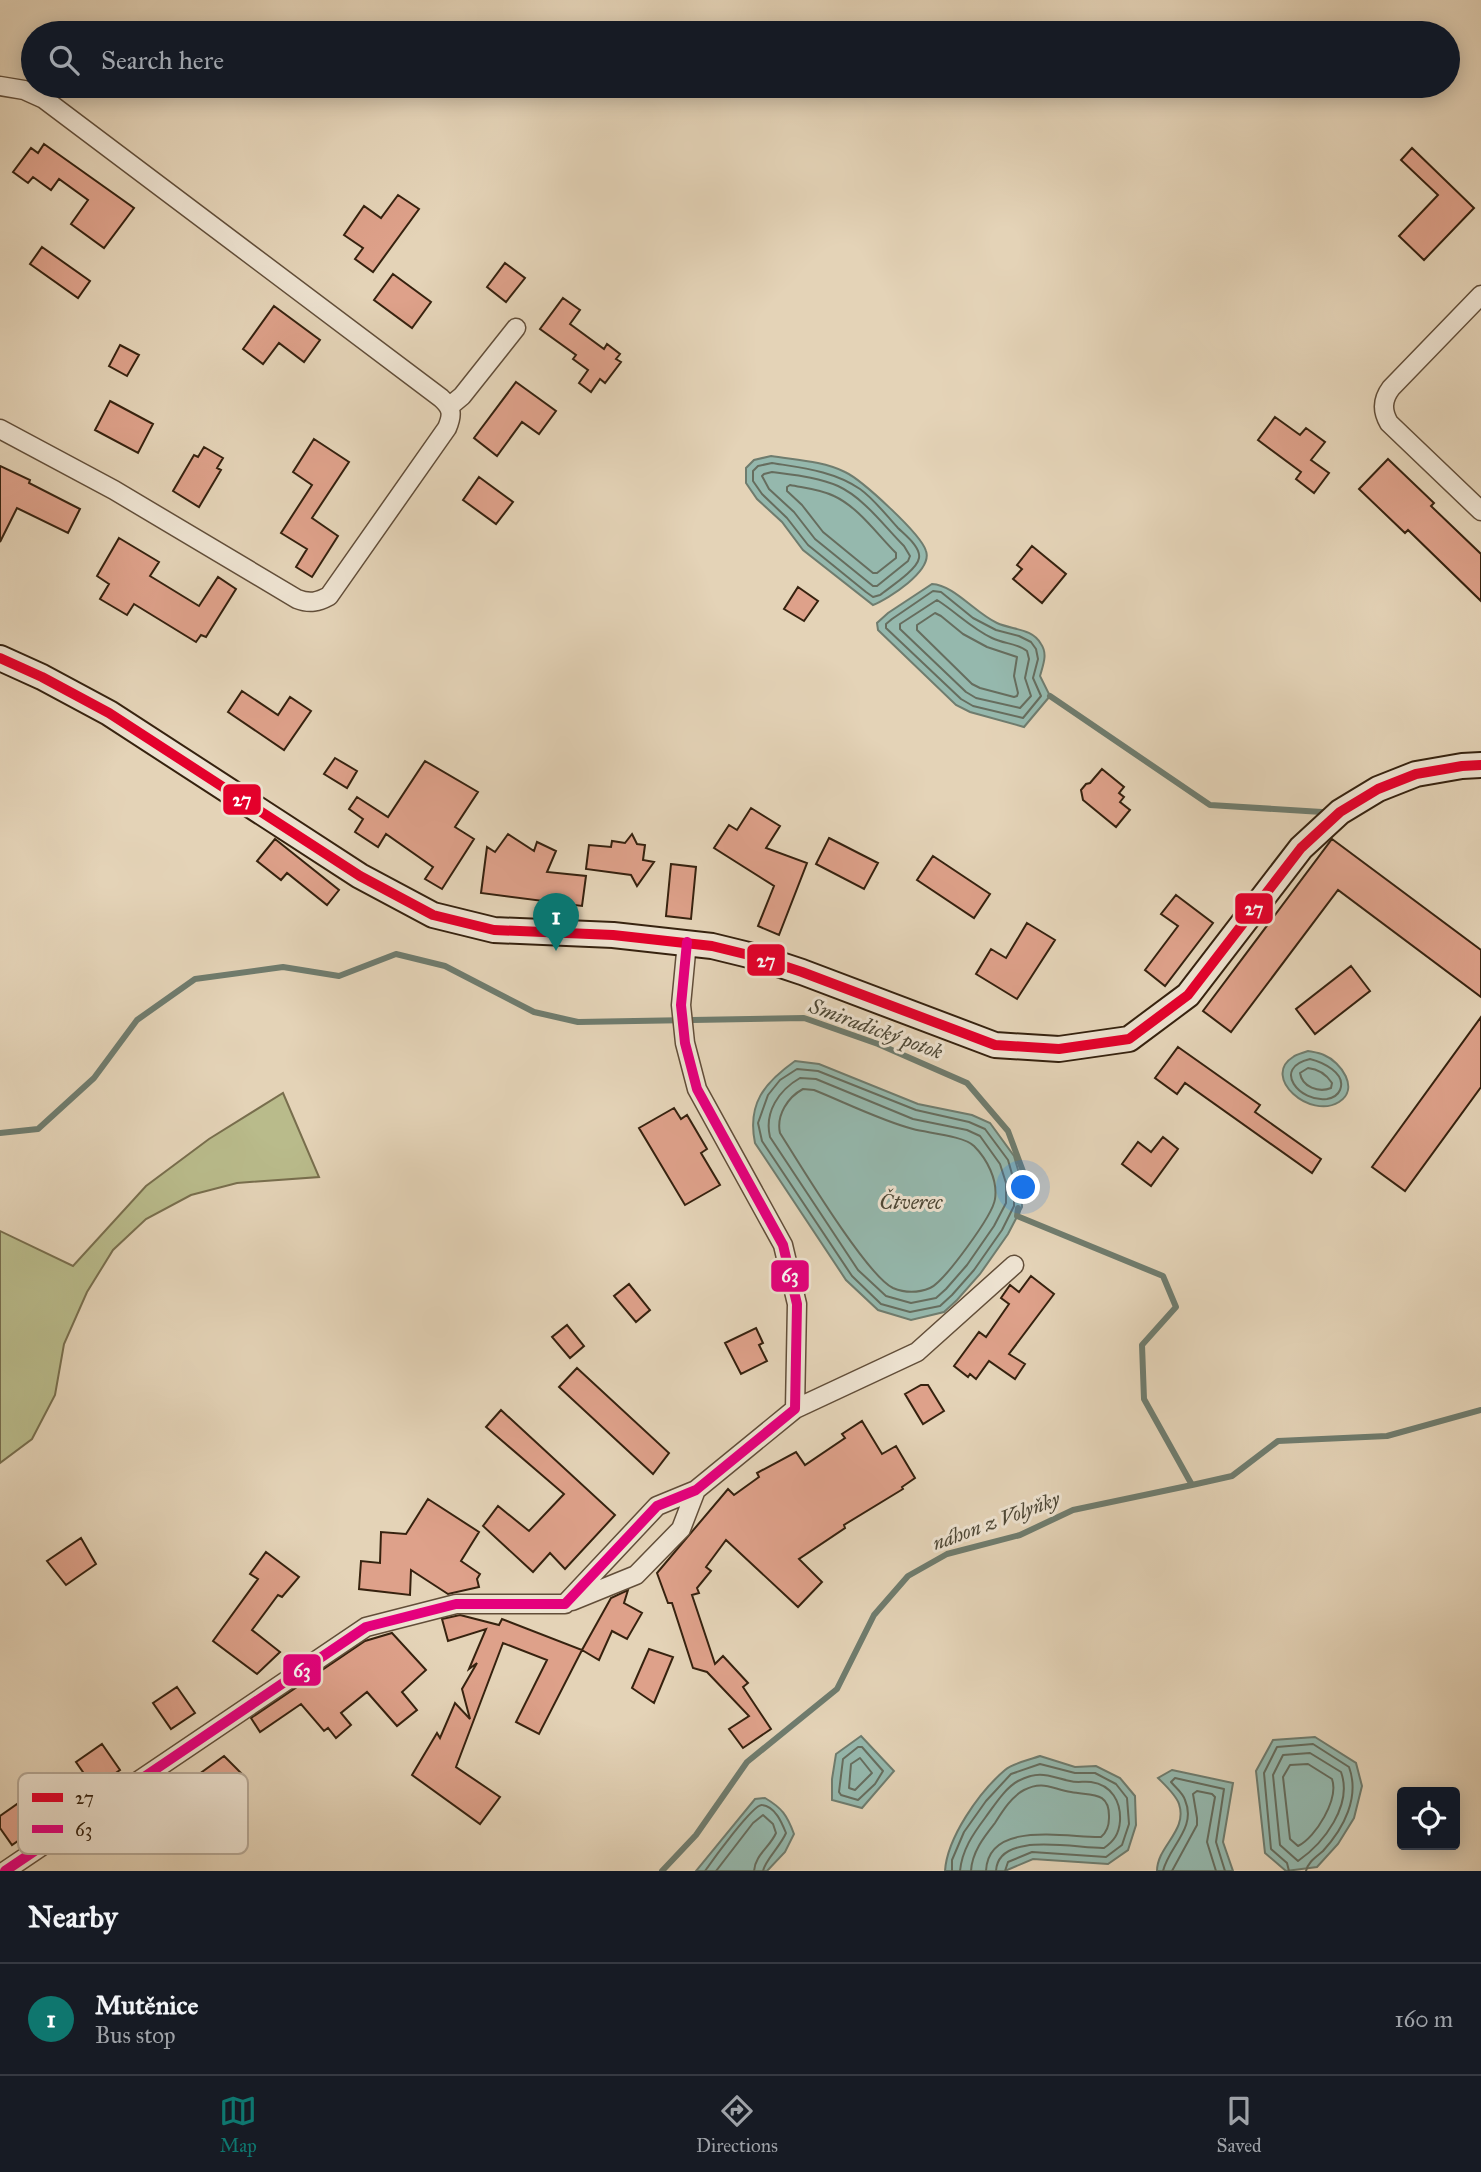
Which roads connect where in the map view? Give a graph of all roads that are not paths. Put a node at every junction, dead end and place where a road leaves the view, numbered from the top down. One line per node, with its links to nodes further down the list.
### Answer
1 (0, 86): 2 (street)
2 (21, 90)
3 (42, 98): 6 (street)
4 (1481, 295): 8 (street)
5 (516, 328): 6 (street)
6 (450, 407): 7 (street)
7 (0, 429)
8 (1481, 511)
9 (0, 658): 11 (street)
10 (1481, 765): 11 (street)
11 (687, 942): 13 (street)
12 (1014, 1265): 13 (street)
13 (795, 1409): 14 (street)
14 (696, 1490): 15 (street); 15 (street)
15 (565, 1604): 16 (street)
16 (150, 1773)
17 (30, 1854): 18 (street)
18 (5, 1871)

